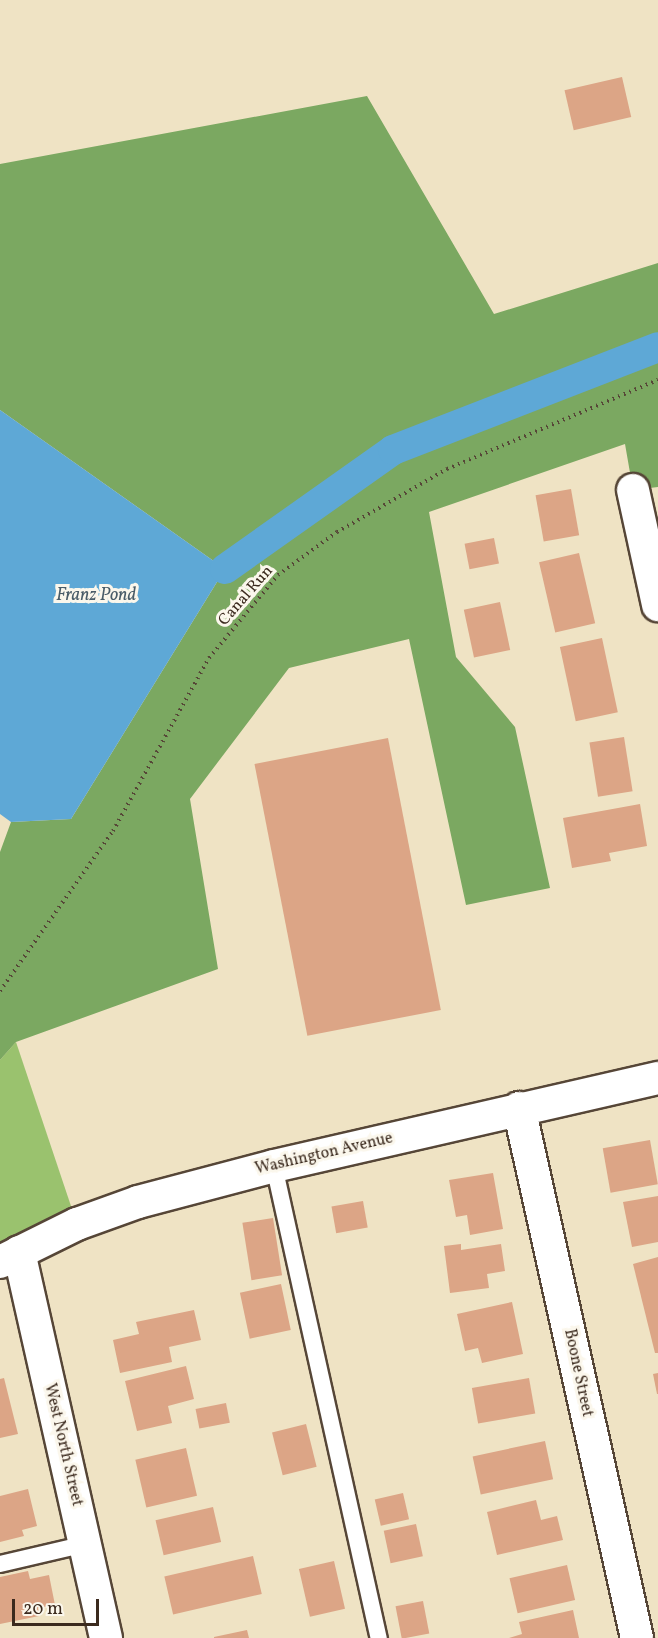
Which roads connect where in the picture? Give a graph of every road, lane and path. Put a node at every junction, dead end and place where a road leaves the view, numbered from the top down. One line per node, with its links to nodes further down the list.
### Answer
1 (658, 380): 4 (path, Canal Run)
2 (633, 490): 3 (street)
3 (658, 605)
4 (0, 991)
5 (658, 1078): 6 (street, Washington Avenue)
6 (519, 1108): 7 (street, Washington Avenue); 13 (street, Boone Street)
7 (274, 1166): 8 (street, Washington Avenue); 12 (lane)
8 (9, 1257): 9 (street, West North Street)
9 (86, 1544): 10 (lane); 11 (street, West North Street)
10 (0, 1564)
11 (106, 1638)
12 (379, 1638)
13 (637, 1638)

